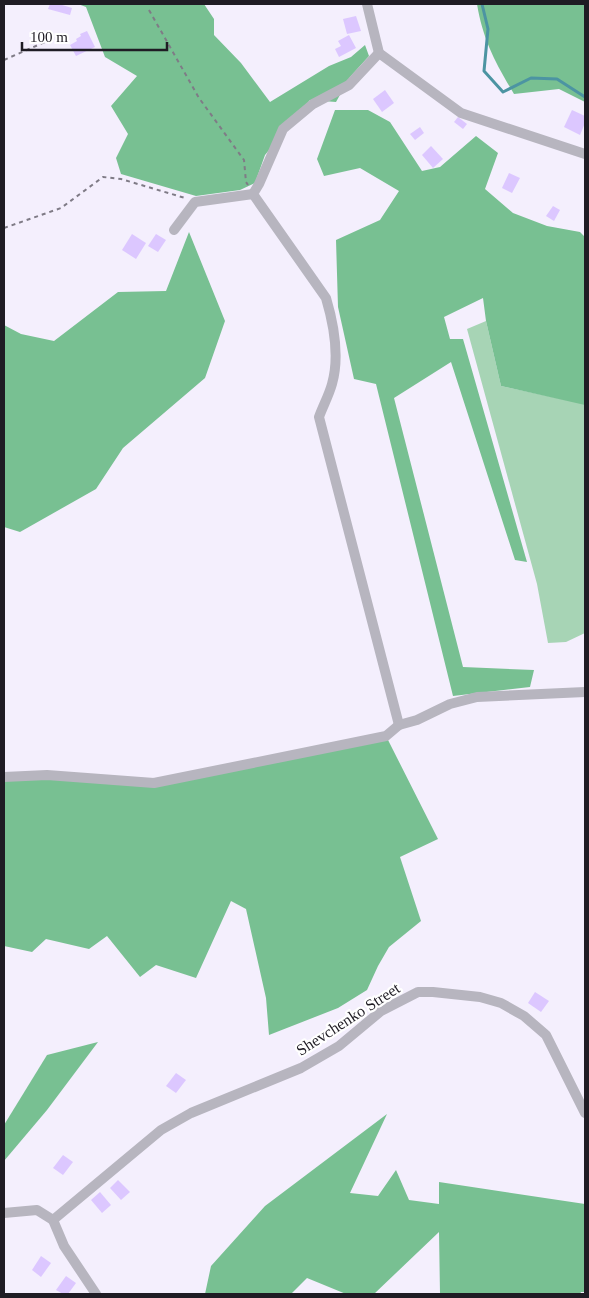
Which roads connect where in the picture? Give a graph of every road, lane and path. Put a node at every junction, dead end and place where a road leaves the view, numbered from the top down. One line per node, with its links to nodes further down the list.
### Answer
1 (367, 4): 4 (street)
2 (149, 10): 7 (path)
3 (54, 38): 5 (path)
4 (379, 53): 6 (street); 7 (street)
5 (4, 60)
6 (585, 154)
7 (253, 194): 8 (street); 12 (street)
8 (196, 202): 9 (path); 10 (street)
9 (4, 228)
10 (174, 230)
11 (585, 692): 12 (street)
12 (399, 725): 13 (street)
13 (4, 777)
14 (585, 1113): 16 (street, Shevchenko Street)
15 (4, 1213): 16 (street)
16 (53, 1220): 17 (street)
17 (96, 1294)

